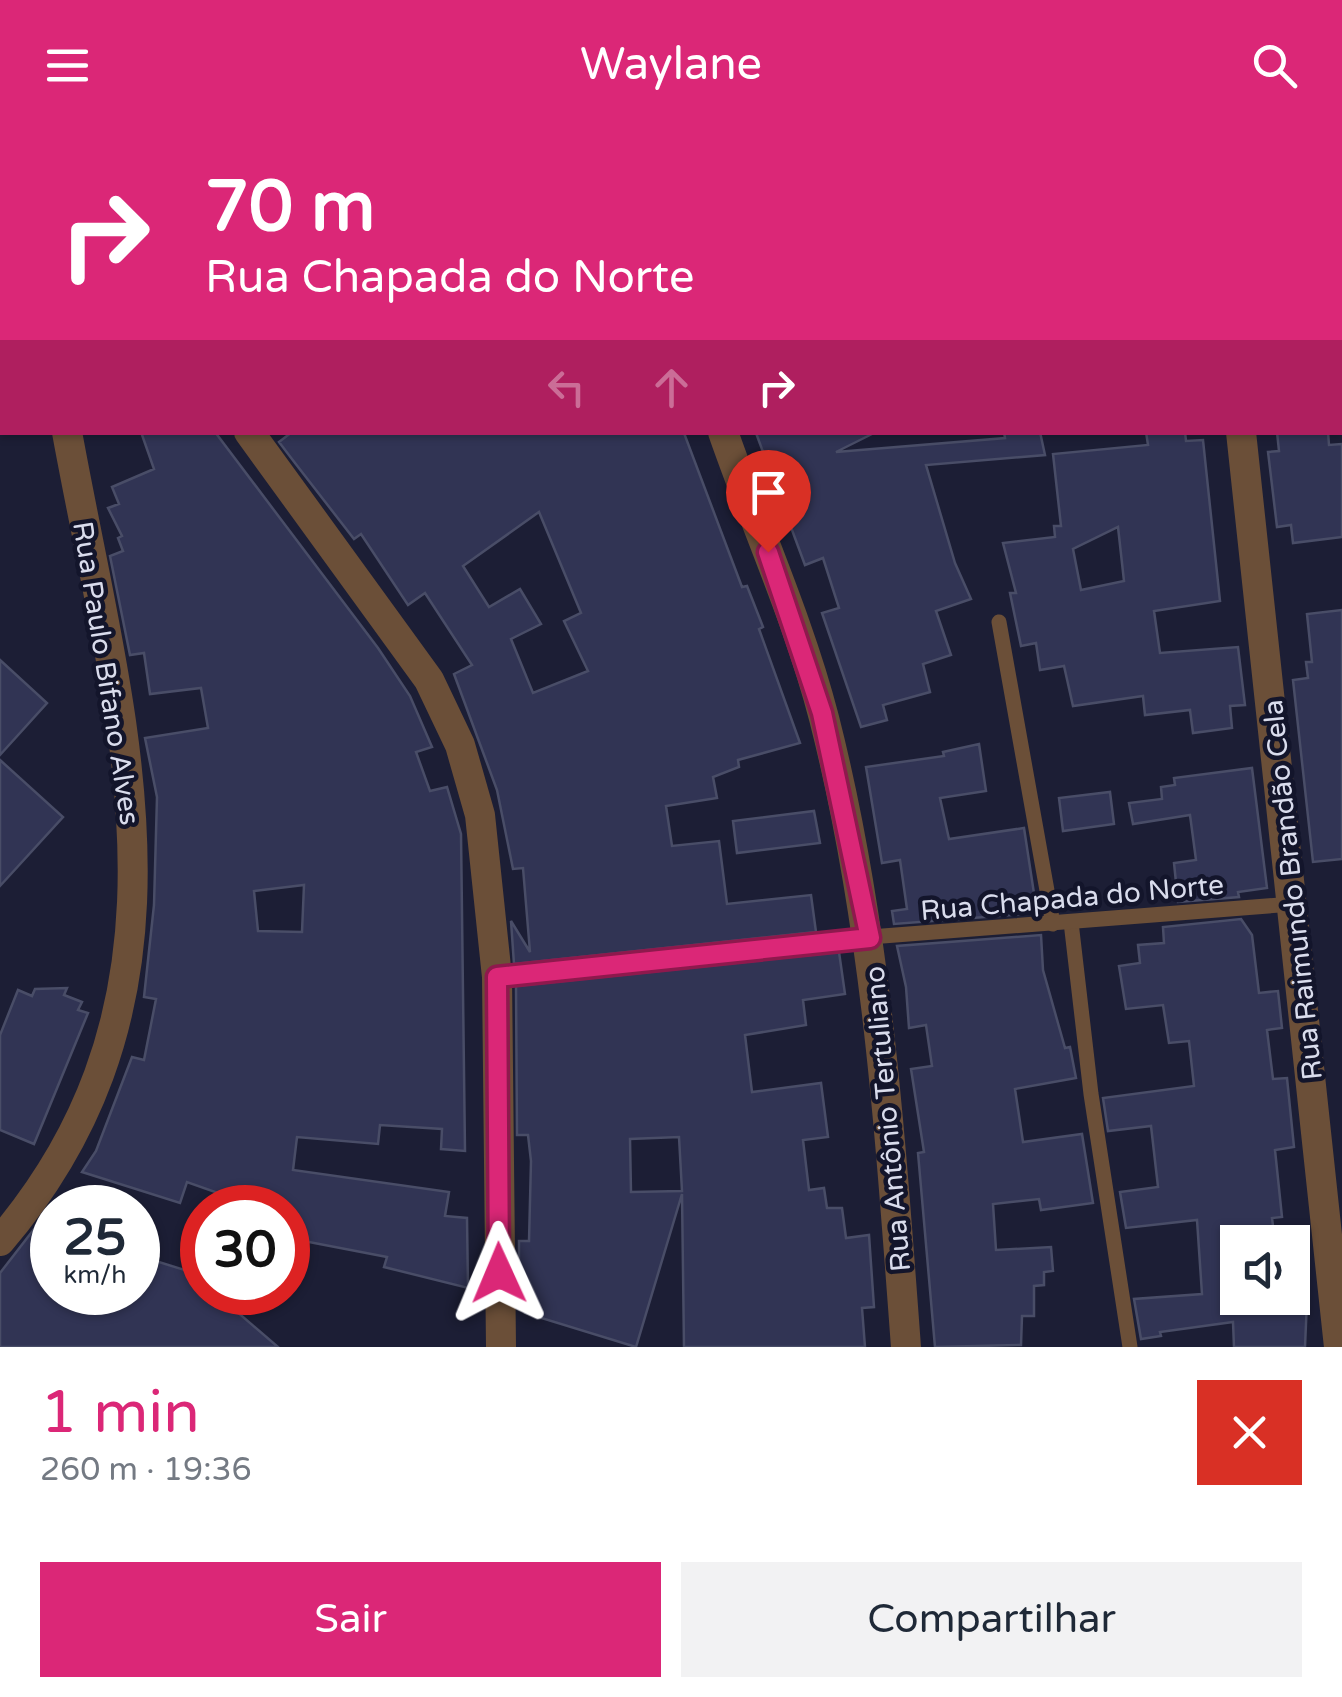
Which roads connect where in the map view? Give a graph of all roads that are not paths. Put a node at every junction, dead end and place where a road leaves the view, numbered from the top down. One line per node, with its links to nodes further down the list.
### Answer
1 (68, 435): 11 (street, Rua Paulo Bifano Alves)
2 (251, 435): 10 (street)
3 (725, 435): 9 (street, Rua Antônio Tertuliano)
4 (1241, 435): 6 (street, Rua Raimundo Brandão Cela)
5 (999, 622): 8 (lane)
6 (1293, 904): 7 (lane, Rua Chapada do Norte); 15 (street, Rua Raimundo Brandão Cela)
7 (1071, 922): 8 (lane, Rua Chapada do Norte); 14 (lane)
8 (1053, 924): 9 (lane, Rua Chapada do Norte)
9 (870, 938): 10 (lane, Rua Chapada do Norte); 13 (street, Rua Antônio Tertuliano)
10 (497, 977): 12 (street)
11 (0, 1241)
12 (501, 1347)
13 (906, 1347)
14 (1130, 1347)
15 (1339, 1347)

